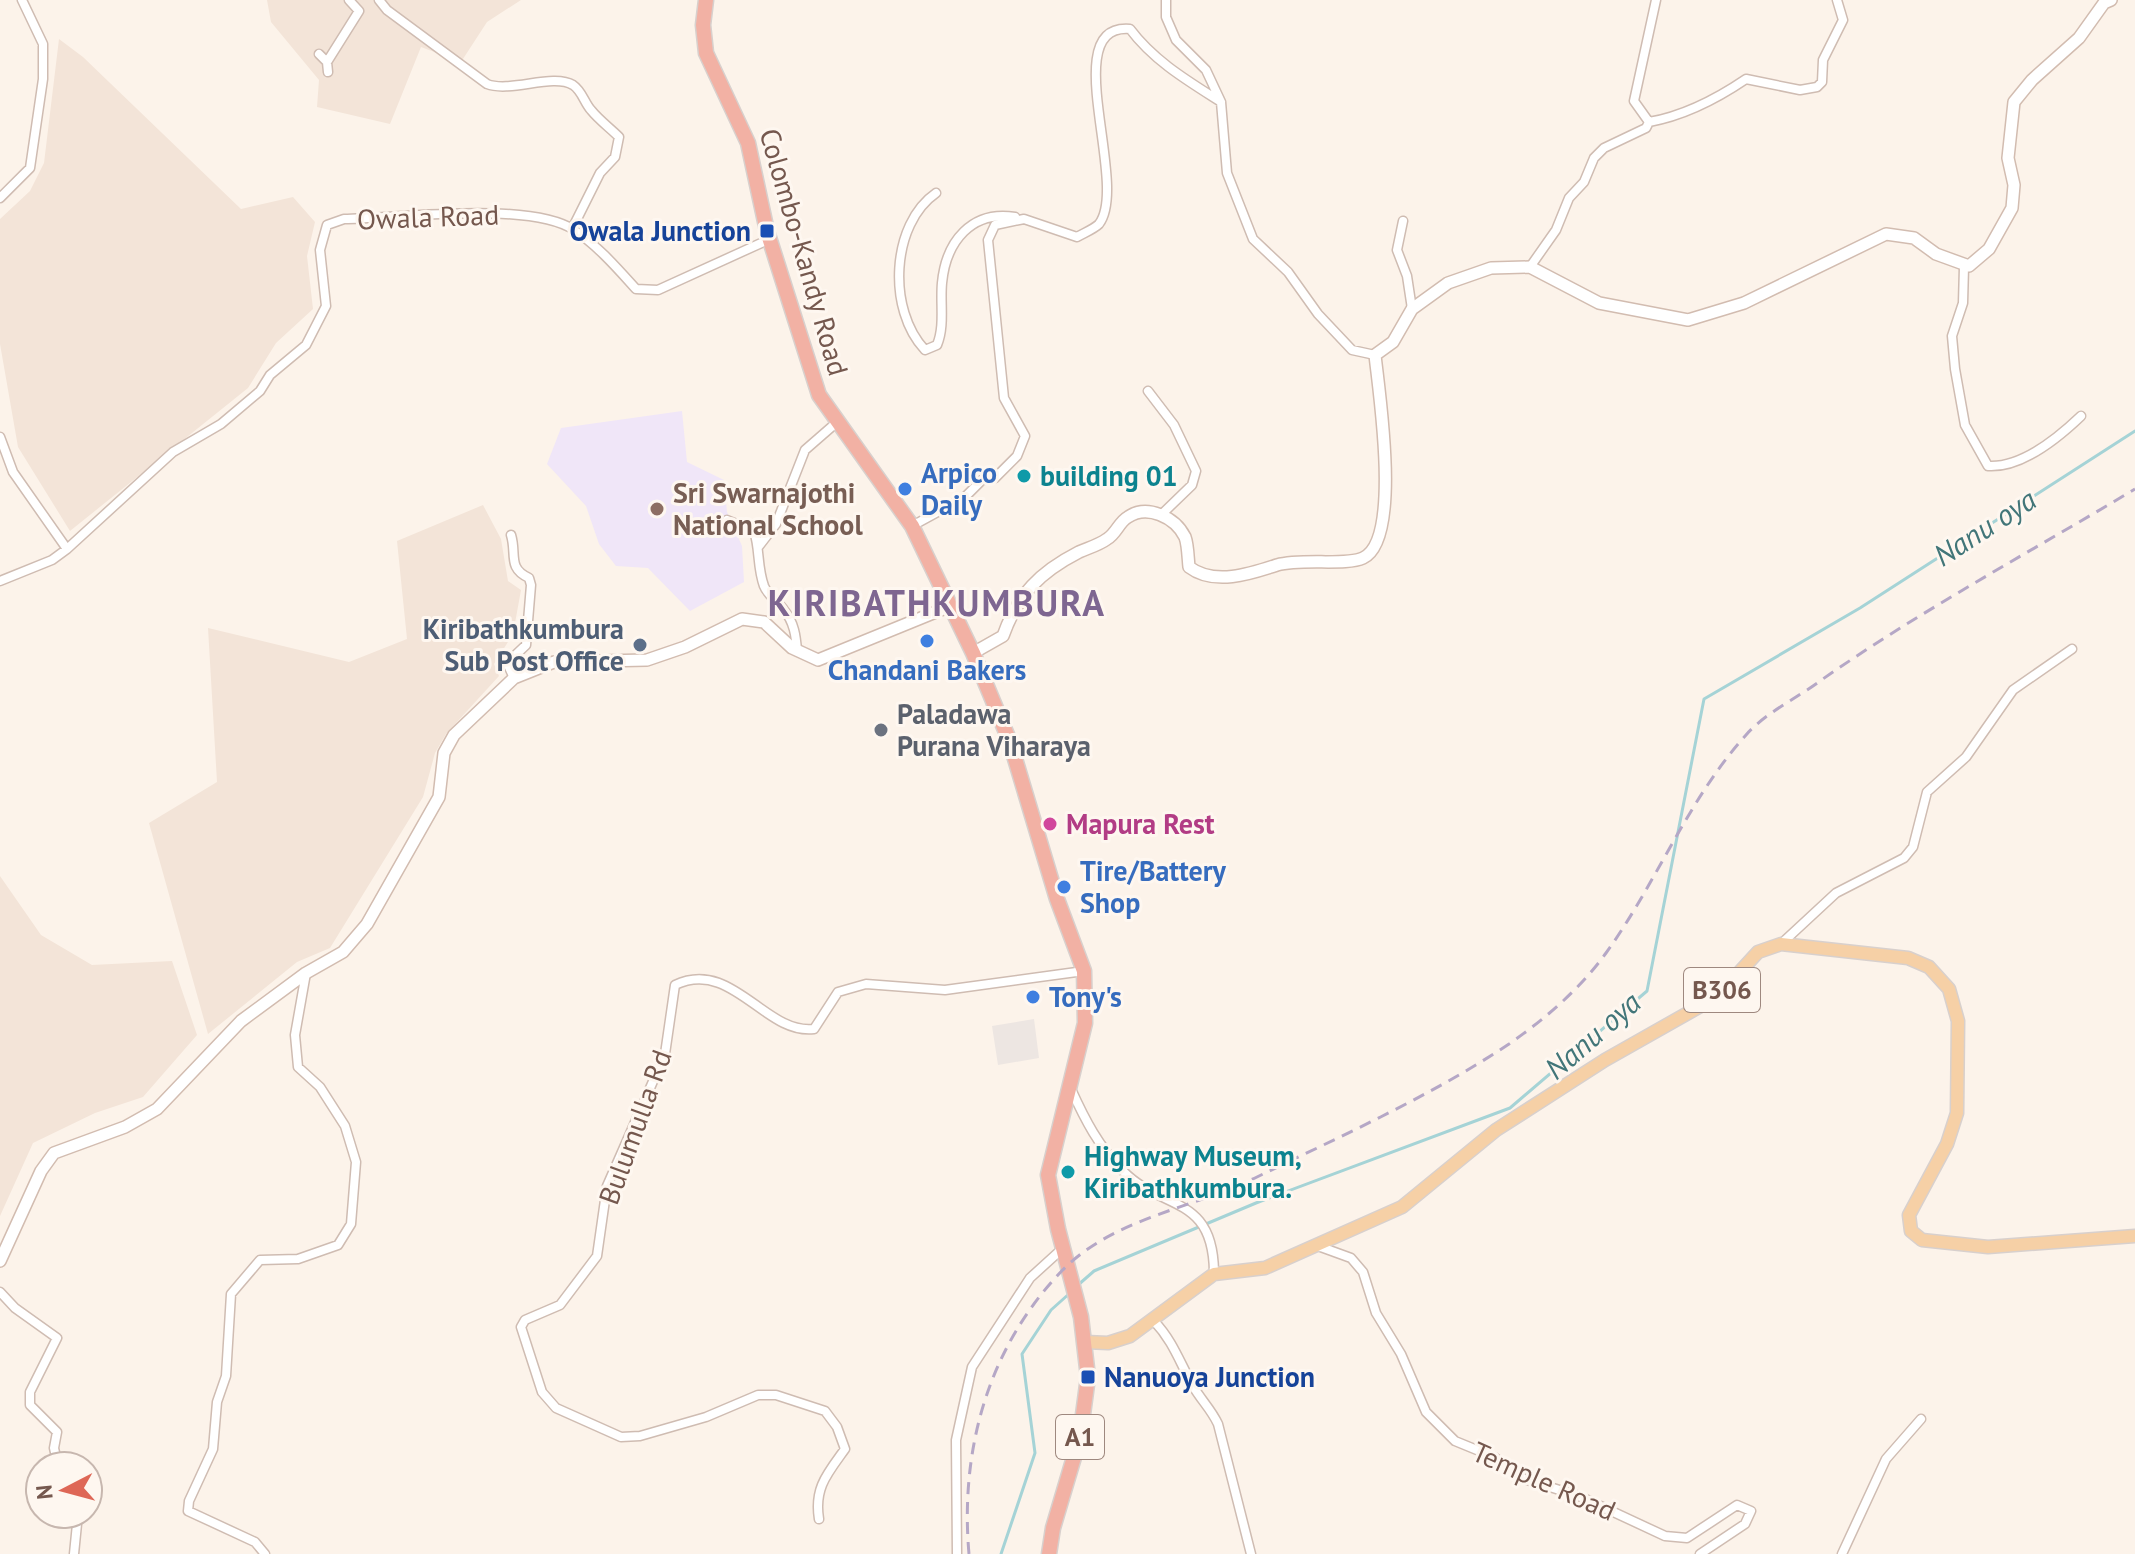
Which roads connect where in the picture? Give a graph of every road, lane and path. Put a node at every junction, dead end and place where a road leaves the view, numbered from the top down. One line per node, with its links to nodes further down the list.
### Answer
1 (22, 0): 13 (street)
2 (349, 0): 9 (street)
3 (379, 0): 16 (street)
4 (706, 0): 17 (highway, Colombo-Kandy Road / A1)
5 (1166, 0): 10 (street)
6 (1656, 0): 11 (street)
7 (1837, 0): 11 (street)
8 (2111, 0): 19 (main road)
9 (319, 54)
10 (1221, 102): 14 (street); 21 (street)
11 (1649, 122): 18 (street)
12 (936, 193): 14 (street)
13 (0, 198)
14 (1024, 219): 28 (street)
15 (1403, 221): 20 (street)
16 (572, 229): 17 (street, Owala Road); 31 (street, Owala Road)
17 (770, 239): 24 (highway, Colombo-Kandy Road / A1)
18 (1530, 267): 19 (main road); 20 (main road)
19 (1964, 267): 23 (street)
20 (1412, 309): 21 (main road)
21 (1375, 355): 26 (main road)
22 (1148, 391): 26 (street)
23 (2081, 416)
24 (836, 423): 28 (highway, Colombo-Kandy Road / A1); 30 (street)
25 (0, 437): 31 (street)
26 (1162, 514): 36 (main road)
27 (727, 520): 30 (street)
28 (912, 526): 33 (highway, Colombo-Kandy Road / A1)
29 (511, 535): 37 (street)
30 (759, 546): 35 (street)
31 (67, 549): 32 (street, Owala Road)
32 (0, 581)
33 (948, 607): 35 (main road); 36 (highway, Colombo-Kandy Road / A1)
34 (2072, 649): 38 (street)
35 (794, 650): 37 (main road)
36 (973, 653): 39 (highway, Colombo-Kandy Road / A1)
37 (514, 678): 40 (main road)
38 (1781, 944): 42 (main road, B306); 43 (main road, B306)
39 (1084, 971): 41 (highway, Colombo-Kandy Road / A1); 52 (street, Bulumulla Rd)
40 (306, 973): 45 (main road); 55 (street)
41 (1071, 1089): 44 (highway, Colombo-Kandy Road / A1); 46 (street)
42 (2135, 1236)
43 (1318, 1246): 46 (main road, B306); 59 (street, Temple Road)
44 (1063, 1248): 49 (highway, Colombo-Kandy Road / A1); 56 (street)
45 (0, 1261)
46 (1214, 1274): 48 (main road)
47 (0, 1292): 51 (street)
48 (1154, 1321): 49 (main road); 58 (street)
49 (1085, 1342): 57 (highway, Colombo-Kandy Road / A1)
50 (1921, 1419): 60 (street)
51 (54, 1450)
52 (819, 1519)
53 (76, 1530): 54 (street)
54 (74, 1554)
55 (265, 1554)
56 (957, 1554)
57 (1049, 1554)
58 (1251, 1554)
59 (1700, 1554)
60 (1842, 1554)

